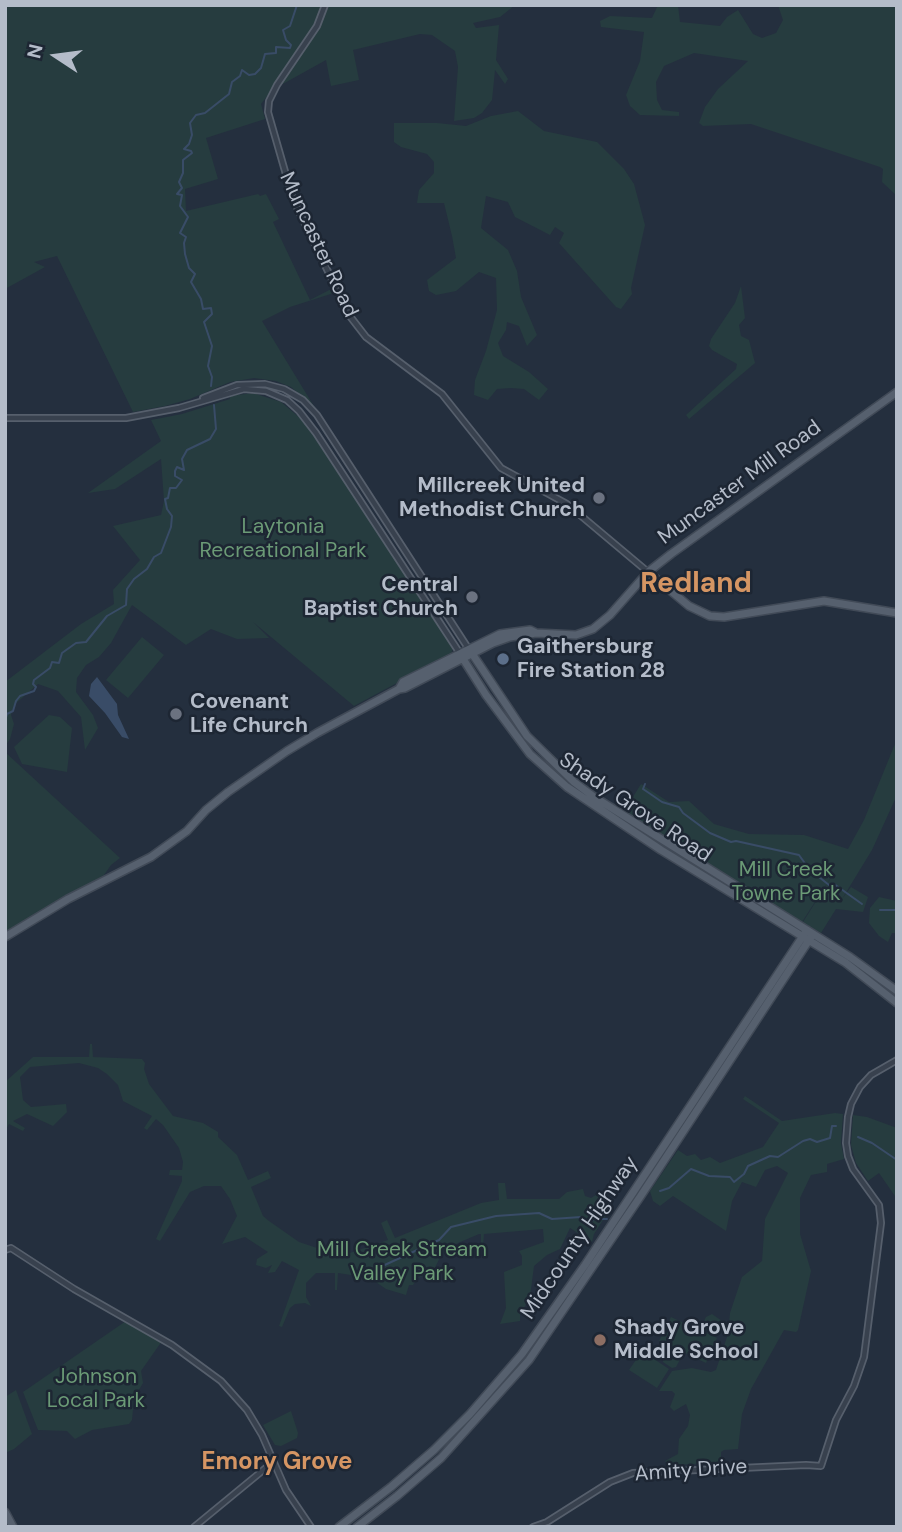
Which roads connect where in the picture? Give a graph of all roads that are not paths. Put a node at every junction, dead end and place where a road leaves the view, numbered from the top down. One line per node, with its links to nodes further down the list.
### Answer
1 (325, 5): 5 (street, Muncaster Road)
2 (897, 393): 5 (main road, Muncaster Mill Road)
3 (199, 402): 4 (street); 7 (street); 8 (street)
4 (5, 418)
5 (648, 572): 6 (main road); 7 (main road, Muncaster Mill Road)
6 (897, 613)
7 (470, 651): 8 (main road, Muncaster Mill Road); 10 (main road, Shady Grove Road)
8 (461, 655): 9 (main road, Shady Grove Road); 11 (main road, Muncaster Mill Road)
9 (786, 928): 10 (main road, Shady Grove Road); 13 (main road)
10 (808, 936): 12 (main road, Shady Grove Road); 13 (main road, Midcounty Highway); 14 (main road, Shady Grove Road)
11 (5, 937)
12 (821, 949): 13 (main road); 15 (main road, Shady Grove Road)
13 (795, 955): 18 (main road, Midcounty Highway); 19 (main road, Midcounty Highway)
14 (897, 991)
15 (897, 1003)
16 (897, 1059): 29 (street, Amity Drive)
17 (8, 1249): 20 (street)
18 (585, 1265): 19 (main road); 27 (main road, Midcounty Highway)
19 (540, 1345): 28 (main road, Midcounty Highway)
20 (273, 1462): 25 (street); 26 (street)
21 (5, 1512): 24 (main road)
22 (5, 1521): 23 (main road)
23 (8, 1527)
24 (13, 1527)
25 (194, 1527)
26 (311, 1527)
27 (339, 1527)
28 (357, 1527)
29 (533, 1527)

